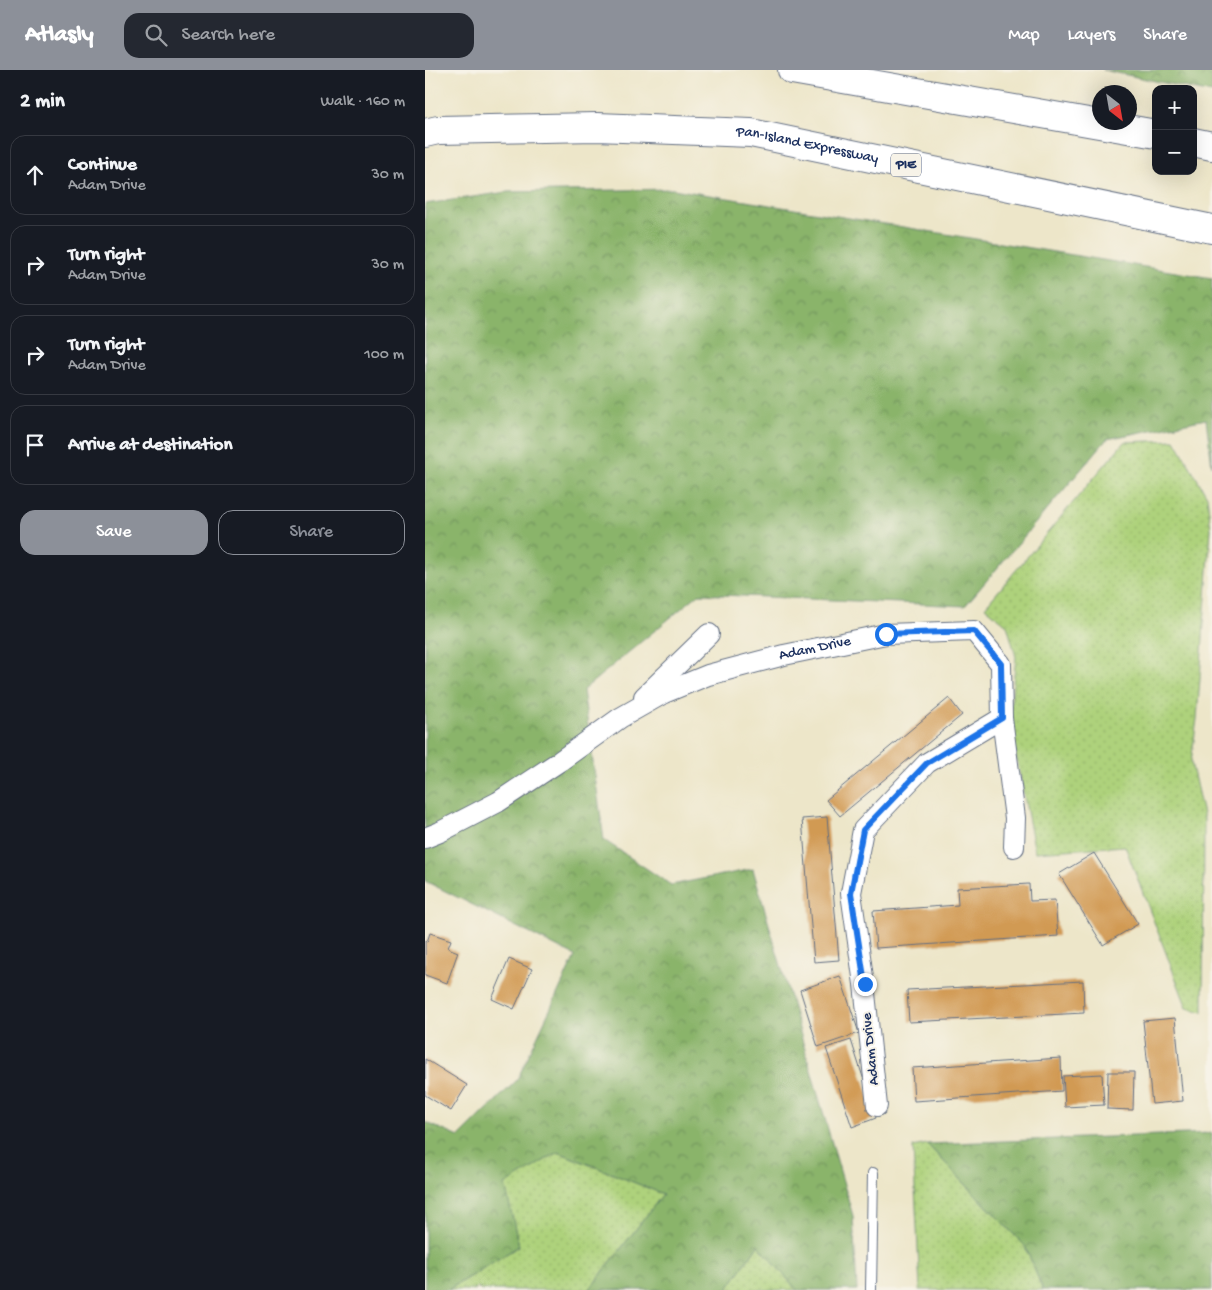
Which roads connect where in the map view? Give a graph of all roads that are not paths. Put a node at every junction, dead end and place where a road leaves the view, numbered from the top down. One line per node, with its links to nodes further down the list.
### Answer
1 (792, 70): 3 (highway)
2 (425, 132): 6 (highway, Pan-Island Expressway / PIE)
3 (1152, 133)
4 (1197, 143): 5 (highway)
5 (1212, 146)
6 (1212, 229)
7 (709, 634): 8 (street, Adam Drive)
8 (620, 718): 9 (street, Adam Drive); 10 (street, Adam Drive)
9 (1002, 718): 11 (street); 12 (street, Adam Drive)
10 (425, 838)
11 (1014, 847)
12 (877, 1106)
13 (873, 1173): 14 (lane)
14 (871, 1290)

